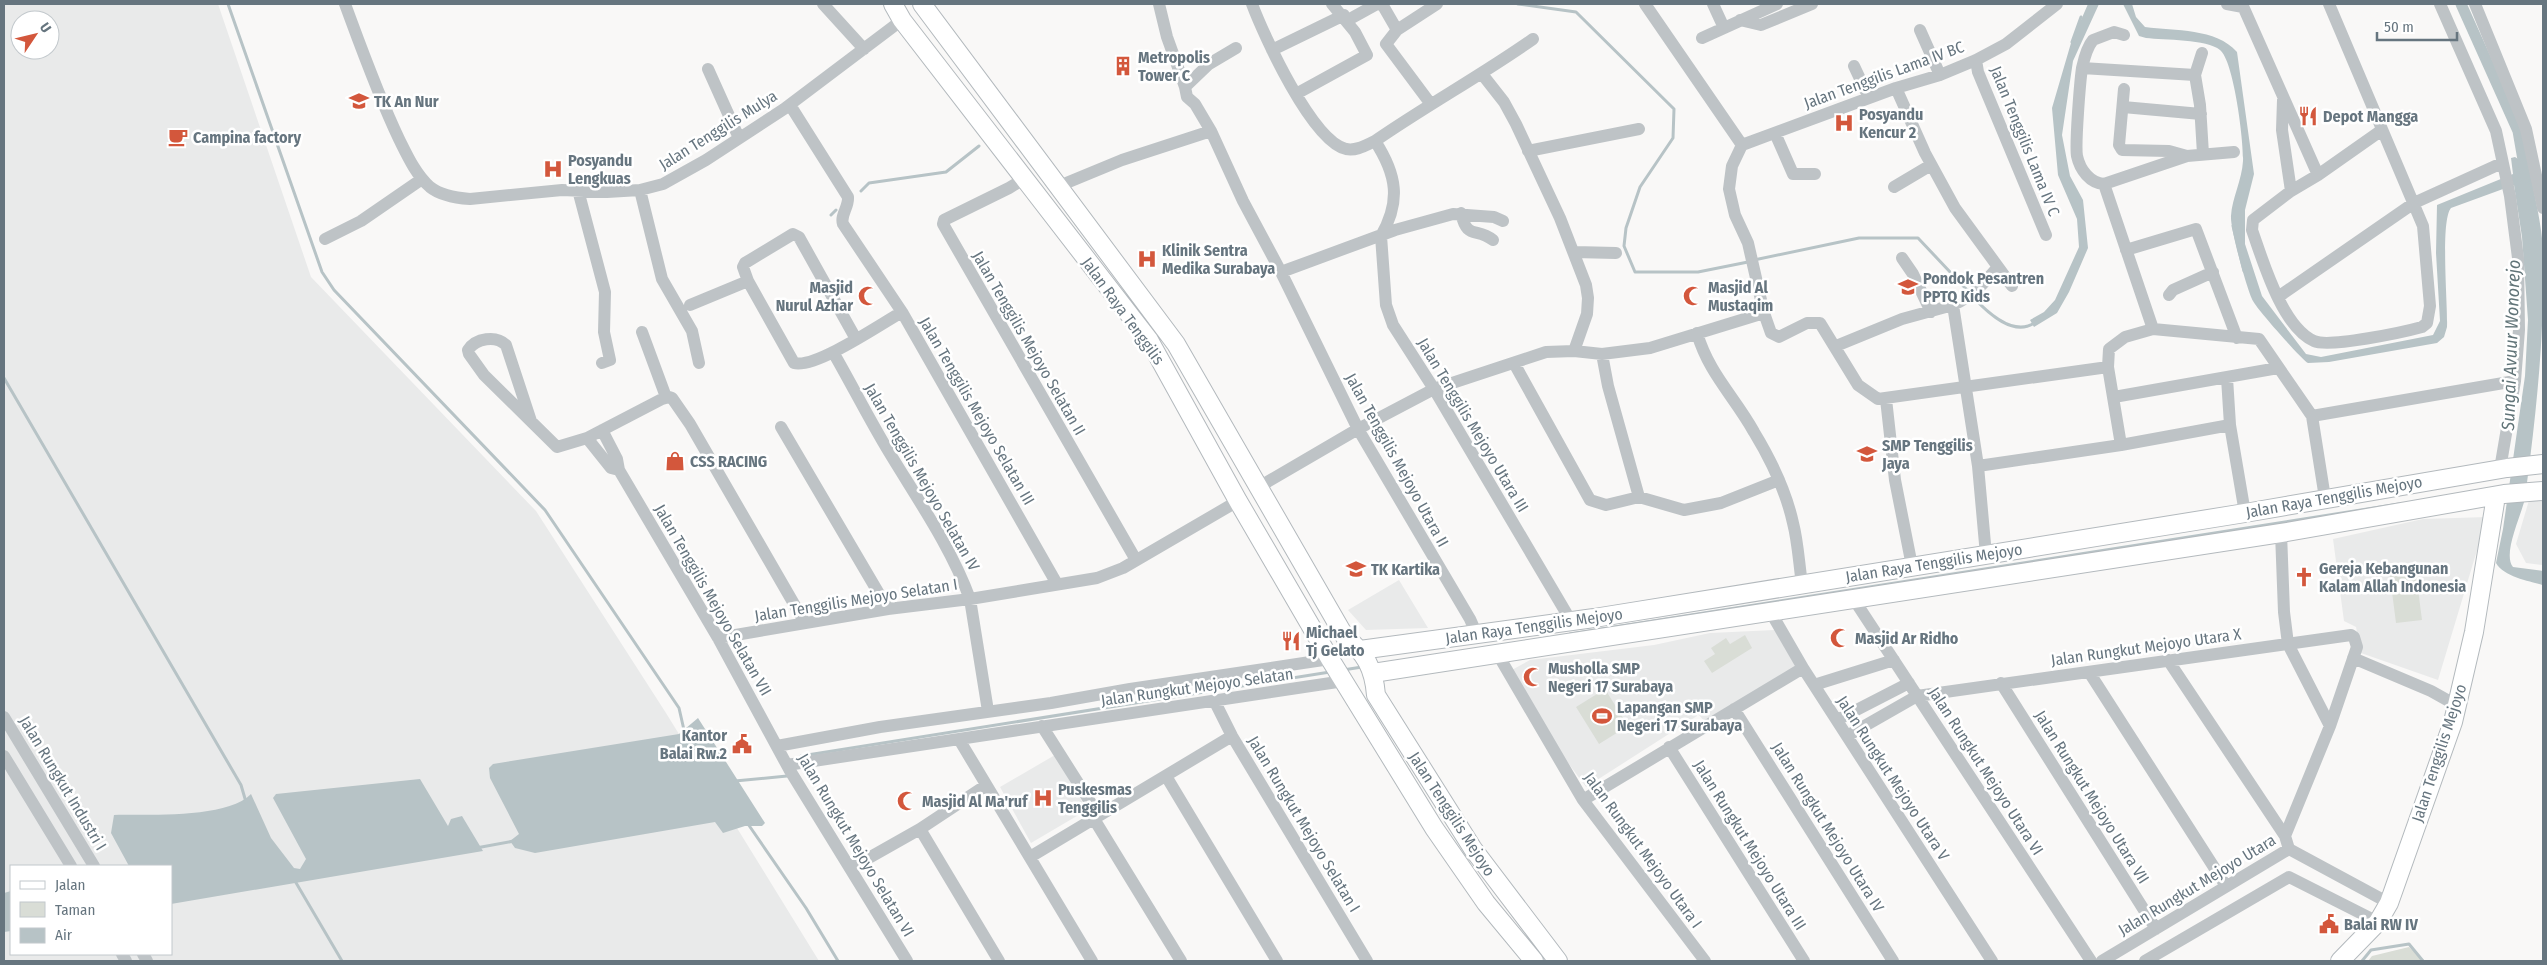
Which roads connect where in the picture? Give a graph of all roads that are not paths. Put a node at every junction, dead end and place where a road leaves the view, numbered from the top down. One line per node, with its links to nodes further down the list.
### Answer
1 (345, 4): 67 (street, Jalan Tenggilis Mulya)
2 (823, 4): 30 (street)
3 (893, 4): 22 (street, Jalan Raya Tenggilis)
4 (924, 4): 69 (street, Jalan Raya Tenggilis)
5 (1159, 4): 41 (street, Jalan Tenggilis Mejoyo Utara II)
6 (1252, 4): 32 (street)
7 (1332, 4): 21 (street)
8 (1377, 4): 21 (street)
9 (1382, 4): 25 (street)
10 (1437, 4): 25 (street)
11 (1645, 4): 57 (street)
12 (1713, 4): 24 (street)
13 (1777, 4): 23 (street)
14 (1812, 4): 23 (street)
15 (2227, 4): 20 (street)
16 (2329, 4): 52 (street)
17 (2440, 4): 63 (street)
18 (2474, 4): 75 (street)
19 (2054, 5): 34 (street, Jalan Tenggilis Lama IV BC)
20 (2242, 5): 46 (street)
21 (1346, 18): 32 (street); 44 (street)
22 (902, 20): 30 (street, Jalan Tenggilis Mulya); 66 (street, Jalan Raya Tenggilis)
23 (1740, 20): 24 (street)
24 (1724, 28): 28 (street)
25 (1397, 30): 47 (street)
26 (1920, 30): 39 (street)
27 (2124, 35): 36 (street)
28 (1702, 38)
29 (1533, 39): 38 (street)
30 (864, 48): 48 (street, Jalan Tenggilis Mulya)
31 (1236, 48): 41 (street)
32 (1272, 50): 44 (street)
33 (2202, 53): 40 (street)
34 (1976, 60): 39 (street, Jalan Tenggilis Lama IV BC); 78 (street, Jalan Tenggilis Lama IV C)
35 (1854, 66): 45 (street)
36 (2082, 68): 40 (street); 68 (street)
37 (708, 69): 55 (street)
38 (1482, 74): 47 (street); 58 (street)
39 (1940, 75): 42 (street, Jalan Tenggilis Lama IV BC)
40 (2195, 75): 50 (street)
41 (1185, 87): 53 (street, Jalan Tenggilis Mejoyo Utara II)
42 (1896, 88): 45 (street, Jalan Tenggilis Lama IV BC); 62 (street)
43 (2124, 89): 49 (street)
44 (1296, 94): 56 (street)
45 (1869, 98): 54 (street, Jalan Tenggilis Lama IV BC)
46 (2283, 98): 65 (street); 73 (street)
47 (1430, 103): 56 (street)
48 (790, 105): 55 (street, Jalan Tenggilis Mulya); 95 (street, Jalan Tenggilis Mejoyo Selatan III)
49 (2123, 107): 50 (street); 61 (street)
50 (2201, 114): 60 (street)
51 (1639, 129): 58 (street)
52 (2382, 130): 65 (street); 74 (street)
53 (1211, 131): 69 (street); 87 (street, Jalan Tenggilis Mejoyo Utara II)
54 (1775, 133): 57 (street, Jalan Tenggilis Lama IV BC); 64 (street)
55 (739, 138): 72 (street, Jalan Tenggilis Mulya)
56 (1376, 141): 79 (street)
57 (1742, 145): 97 (street)
58 (1528, 151): 83 (street)
59 (2234, 152): 60 (street)
60 (2203, 154): 61 (street)
61 (2187, 156): 68 (street)
62 (1932, 165): 70 (street); 86 (street)
63 (2502, 165): 74 (street); 113 (street)
64 (1815, 174)
65 (2318, 175): 73 (street)
66 (1024, 179): 120 (street, Jalan Raya Tenggilis); 143 (street, Jalan Tenggilis Mejoyo Selatan II)
67 (422, 180): 71 (street, Jalan Tenggilis Mulya); 80 (street)
68 (2104, 184): 82 (street)
69 (1059, 186): 119 (street, Jalan Raya Tenggilis)
70 (1894, 187)
71 (578, 190): 72 (street, Jalan Tenggilis Mulya); 107 (street)
72 (640, 190): 108 (street)
73 (2291, 191): 92 (street)
74 (2414, 203): 92 (street); 92 (street)
75 (2543, 208)
76 (1461, 213): 77 (street); 79 (street); 81 (street)
77 (1503, 221)
78 (2046, 235)
79 (1381, 236): 87 (street); 115 (street, Jalan Tenggilis Mejoyo Utara III)
80 (326, 240)
81 (1493, 240)
82 (2126, 250): 88 (street); 98 (street)
83 (1574, 252): 84 (street); 104 (street)
84 (1616, 253)
85 (1902, 258): 96 (street)
86 (1998, 268): 90 (street); 93 (street)
87 (1281, 272): 125 (street, Jalan Tenggilis Mejoyo Utara II)
88 (2213, 272): 91 (street); 101 (street)
89 (748, 281): 94 (street); 102 (street); 105 (street)
90 (2012, 286)
91 (2168, 296)
92 (2278, 297)
93 (1958, 303): 96 (street); 114 (street)
94 (690, 305)
95 (902, 312): 102 (street); 147 (street, Jalan Tenggilis Mejoyo Selatan III)
96 (1931, 312): 103 (street)
97 (1764, 313): 100 (street); 103 (street)
98 (2153, 329): 101 (street); 110 (street)
99 (642, 332): 116 (street)
100 (1697, 333): 106 (street); 133 (street)
101 (2237, 338): 111 (street)
102 (856, 339): 105 (street)
103 (1836, 346): 118 (street)
104 (1574, 351): 106 (street); 109 (street)
105 (833, 352): 151 (street, Jalan Tenggilis Mejoyo Selatan IV)
106 (1602, 354): 137 (street)
107 (602, 363)
108 (699, 363)
109 (1514, 363): 115 (street); 137 (street)
110 (2108, 367): 114 (street); 117 (street)
111 (2278, 368): 112 (street); 121 (street)
112 (2228, 378): 117 (street); 123 (street)
113 (2516, 381): 121 (street); 131 (street)
114 (1965, 388): 118 (street); 130 (street)
115 (1434, 389): 125 (street); 154 (street, Jalan Tenggilis Mejoyo Utara III)
116 (666, 397): 126 (street); 155 (street)
117 (2114, 397): 128 (street)
118 (1886, 399): 144 (street)
119 (1210, 404): 120 (street); 134 (street, Jalan Raya Tenggilis)
120 (1190, 415): 139 (street, Jalan Raya Tenggilis)
121 (2312, 416): 138 (street)
122 (531, 421): 122 (street); 127 (street)
123 (2230, 424): 128 (street); 140 (street)
124 (781, 427): 152 (street)
125 (1358, 429): 134 (street); 157 (street, Jalan Tenggilis Mejoyo Utara II)
126 (602, 430): 127 (street); 132 (street, Jalan Tenggilis Mejoyo Selatan VII)
127 (587, 438): 132 (street, Jalan Tenggilis Mejoyo Selatan VII)
128 (2122, 445): 130 (street)
129 (2540, 464): 131 (street, Jalan Raya Tenggilis Mejoyo)
130 (1978, 466): 142 (street)
131 (2503, 469): 138 (street, Jalan Raya Tenggilis Mejoyo)
132 (619, 470): 158 (street, Jalan Tenggilis Mejoyo Selatan VII)
133 (1779, 480): 137 (street); 148 (street)
134 (1257, 488): 146 (street, Jalan Raya Tenggilis)
135 (2540, 491): 136 (street, Jalan Raya Tenggilis Mejoyo)
136 (2500, 495): 141 (street, Jalan Raya Tenggilis Mejoyo); 173 (street, Jalan Tenggilis Mejoyo)
137 (1639, 497)
138 (2325, 498): 140 (street, Jalan Raya Tenggilis Mejoyo)
139 (1238, 501): 143 (street, Jalan Tenggilis Mejoyo Selatan I); 149 (street, Jalan Raya Tenggilis)
140 (2245, 513): 142 (street, Jalan Raya Tenggilis Mejoyo)
141 (2281, 533): 145 (street, Jalan Raya Tenggilis Mejoyo); 159 (street)
142 (1986, 554): 145 (street, Jalan Raya Tenggilis Mejoyo)
143 (1136, 560): 147 (street, Jalan Tenggilis Mejoyo Selatan I)
144 (1912, 566): 145 (street, Jalan Raya Tenggilis Mejoyo); 148 (street, Jalan Raya Tenggilis Mejoyo)
145 (1935, 574): 150 (street, Jalan Raya Tenggilis Mejoyo)
146 (1311, 581): 149 (street); 164 (street, Jalan Raya Tenggilis)
147 (1057, 584): 151 (street, Jalan Tenggilis Mejoyo Selatan I)
148 (1802, 584): 156 (street, Jalan Raya Tenggilis Mejoyo)
149 (1290, 591): 166 (street, Jalan Raya Tenggilis)
150 (1853, 598): 153 (street, Jalan Raya Tenggilis Mejoyo); 162 (street, Jalan Rungkut Mejoyo Utara VI)
151 (970, 599): 152 (street, Jalan Tenggilis Mejoyo Selatan I); 175 (street, Jalan Tenggilis Mejoyo Selatan IV)
152 (888, 609): 155 (street, Jalan Tenggilis Mejoyo Selatan I)
153 (1770, 611): 156 (street, Jalan Raya Tenggilis Mejoyo); 165 (street, Jalan Rungkut Mejoyo Utara V)
154 (1571, 621): 156 (street, Jalan Raya Tenggilis Mejoyo); 157 (street, Jalan Raya Tenggilis Mejoyo)
155 (805, 623): 158 (street, Jalan Tenggilis Mejoyo Selatan I)
156 (1599, 627): 161 (street, Jalan Raya Tenggilis Mejoyo)
157 (1477, 635): 164 (street, Jalan Raya Tenggilis Mejoyo)
158 (718, 638): 183 (street, Jalan Tenggilis Mejoyo Selatan VII)
159 (2288, 644): 160 (street, Jalan Rungkut Mejoyo Utara X); 163 (street, Jalan Rungkut Mejoyo Utara X); 179 (street)
160 (2355, 652): 173 (street); 179 (street)
161 (1497, 653): 164 (street, Jalan Raya Tenggilis Mejoyo); 189 (street, Jalan Rungkut Mejoyo Utara I)
162 (1894, 660): 168 (street, Jalan Rungkut Mejoyo Utara VI); 170 (street)
163 (2168, 660): 167 (street, Jalan Rungkut Mejoyo Utara X); 194 (street)
164 (1367, 662): 190 (street, Jalan Tenggilis Mejoyo)
165 (1804, 668): 170 (street, Jalan Rungkut Mejoyo Utara V); 174 (street)
166 (1337, 671): 172 (street, Jalan Rungkut Mejoyo Selatan); 176 (street, Jalan Rungkut Mejoyo Selatan); 192 (street, Jalan Tenggilis Mejoyo)
167 (2089, 672): 169 (street, Jalan Rungkut Mejoyo Utara X); 201 (street)
168 (1909, 682): 171 (street, Jalan Rungkut Mejoyo Utara VI); 178 (street)
169 (2001, 683): 171 (street, Jalan Rungkut Mejoyo Utara X); 205 (street, Jalan Rungkut Mejoyo Utara VII)
170 (1814, 685): 178 (street, Jalan Rungkut Mejoyo Utara V)
171 (1917, 696): 181 (street); 218 (street, Jalan Rungkut Mejoyo Utara VI)
172 (1215, 702): 176 (street, Jalan Rungkut Mejoyo Selatan); 180 (street, Jalan Rungkut Mejoyo Selatan I)
173 (2456, 705): 203 (street, Jalan Tenggilis Mejoyo)
174 (1734, 709): 184 (street); 216 (street, Jalan Rungkut Mejoyo Utara IV)
175 (988, 711): 176 (street, Jalan Rungkut Mejoyo Selatan); 183 (street, Jalan Rungkut Mejoyo Selatan)
176 (1051, 716): 182 (street, Jalan Rungkut Mejoyo Selatan); 191 (street)
177 (4, 717): 198 (street, Jalan Rungkut Industri I)
178 (1837, 720): 181 (street, Jalan Rungkut Mejoyo Utara V)
179 (2330, 726): 194 (street)
180 (1232, 736): 187 (street); 211 (street, Jalan Rungkut Mejoyo Selatan I)
181 (1847, 736): 217 (street, Jalan Rungkut Mejoyo Utara V)
182 (960, 741): 186 (street, Jalan Rungkut Mejoyo Selatan); 188 (street)
183 (777, 746): 186 (street, Jalan Rungkut Mejoyo Selatan VI)
184 (1669, 747): 189 (street); 215 (street, Jalan Rungkut Mejoyo Utara III)
185 (4, 756): 197 (street)
186 (787, 766): 199 (street, Jalan Rungkut Mejoyo Selatan VI)
187 (1166, 776): 191 (street); 210 (street)
188 (985, 786): 193 (street); 196 (street)
189 (1583, 800): 214 (street, Jalan Rungkut Mejoyo Utara I)
190 (1452, 816): 192 (street); 213 (street, Jalan Tenggilis Mejoyo)
191 (1096, 818): 196 (street); 209 (street)
192 (1434, 828): 212 (street, Jalan Tenggilis Mejoyo)
193 (920, 829): 199 (street); 207 (street)
194 (2285, 836): 195 (street)
195 (2289, 849): 200 (street, Jalan Rungkut Mejoyo Utara); 201 (street, Jalan Rungkut Mejoyo Utara)
196 (1030, 856): 208 (street)
197 (70, 865)
198 (93, 865)
199 (851, 868): 206 (street, Jalan Rungkut Mejoyo Selatan VI)
200 (2347, 880): 202 (street); 203 (street, Jalan Rungkut Mejoyo Utara)
201 (2226, 886): 205 (street, Jalan Rungkut Mejoyo Utara)
202 (2336, 900): 204 (street); 220 (street)
203 (2389, 903): 204 (street, Jalan Tenggilis Mejoyo)
204 (2378, 922): 221 (street, Jalan Tenggilis Mejoyo)
205 (2156, 929): 219 (street, Jalan Rungkut Mejoyo Utara)
206 (907, 961)
207 (999, 961)
208 (1092, 961)
209 (1181, 961)
210 (1277, 961)
211 (1367, 961)
212 (1534, 961)
213 (1558, 961)
214 (1705, 961)
215 (1804, 961)
216 (1894, 961)
217 (1992, 961)
218 (2091, 961)
219 (2102, 961)
220 (2145, 961)
221 (2340, 961)

